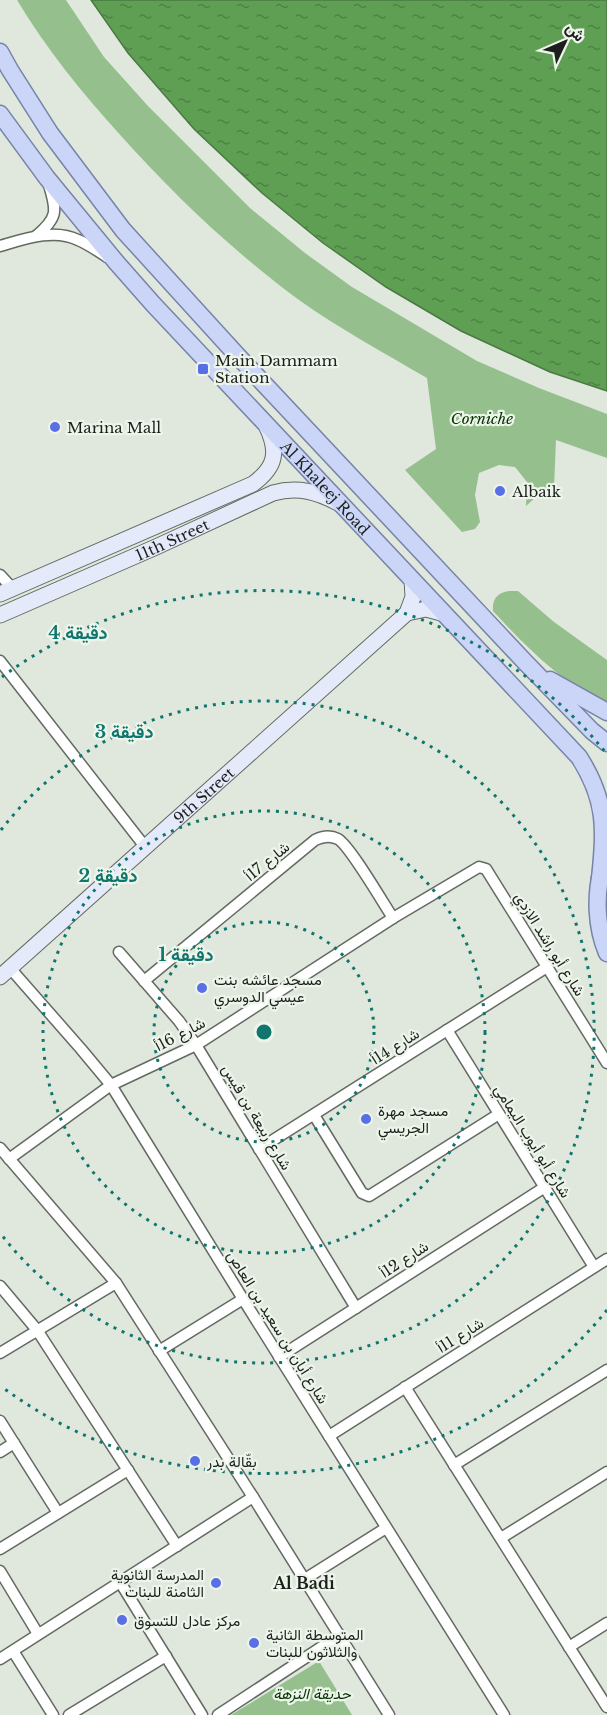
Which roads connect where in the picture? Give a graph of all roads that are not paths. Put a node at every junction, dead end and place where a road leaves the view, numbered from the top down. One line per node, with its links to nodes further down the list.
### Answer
1 (0, 52): 7 (main road, Al Khaleej Road)
2 (0, 76): 7 (main road)
3 (0, 99): 5 (main road)
4 (0, 114): 5 (main road, Al Khaleej Road)
5 (26, 148): 6 (main road, Al Khaleej Road)
6 (47, 178): 8 (street); 10 (main road, Al Khaleej Road)
7 (123, 230): 22 (main road, Al Khaleej Road)
8 (36, 236): 9 (street); 10 (street)
9 (0, 246)
10 (116, 262): 11 (main road, Al Khaleej Road)
11 (263, 420): 12 (main road, Al Khaleej Road); 13 (street, 11th Street)
12 (344, 507): 14 (street, 11th Street); 16 (main road, Al Khaleej Road)
13 (149, 530): 14 (street); 17 (street, 11th Street)
14 (156, 548): 20 (street, 11th Street)
15 (0, 575): 17 (street)
16 (412, 579): 18 (street); 19 (main road, Al Khaleej Road)
17 (6, 591)
18 (407, 613): 19 (street); 25 (street, 9th Street)
19 (445, 614): 28 (main road, Al Khaleej Road)
20 (0, 615)
21 (0, 661): 25 (street)
22 (525, 662): 23 (main road); 24 (main road, Al Khaleej Road)
23 (607, 712)
24 (607, 743)
25 (146, 848): 33 (street, 9th Street)
26 (607, 856): 28 (main road)
27 (488, 871): 29 (street, شارع 16أ); 32 (street, شارع أبو راشد الازدي)
28 (600, 879): 31 (main road)
29 (393, 918): 34 (street, شارع 17أ); 36 (street, شارع 16أ)
30 (118, 952): 34 (street, شارع ربيعة بن قيس)
31 (606, 953)
32 (547, 967): 35 (street, شارع 14أ); 37 (street, شارع أبو راشد الازدي)
33 (5, 973): 38 (street, شارع أبان بن سعيد بن العاص)
34 (144, 981): 36 (street, شارع ربيعة بن قيس)
35 (447, 1030): 39 (street, شارع أبو أيوب اليمامي); 40 (street, شارع 14أ)
36 (196, 1045): 38 (street, شارع 16أ); 42 (street, شارع ربيعة بن قيس)
37 (607, 1063)
38 (111, 1086): 43 (street, شارع 16أ); 49 (street, شارع أبان بن سعيد بن العاص)
39 (499, 1114): 40 (street); 44 (street, شارع أبو أيوب اليمامي)
40 (314, 1115): 42 (street, شارع 14أ)
41 (0, 1148): 43 (street)
42 (259, 1149): 50 (street, شارع ربيعة بن قيس)
43 (9, 1159): 47 (street)
44 (544, 1187): 46 (street, شارع أبو أيوب اليمامي); 50 (street, شارع 12أ)
45 (607, 1259): 46 (street, شارع 11أ)
46 (594, 1267): 56 (street, شارع 11أ)
47 (116, 1283): 51 (street); 52 (street)
48 (0, 1286): 51 (street)
49 (243, 1299): 52 (street); 54 (street, شارع أبان بن سعيد بن العاص)
50 (356, 1308): 54 (street, شارع 12أ)
51 (37, 1330): 53 (street); 62 (street)
52 (159, 1351): 64 (street)
53 (0, 1353)
54 (279, 1357): 58 (street, شارع أبان بن سعيد بن العاص)
55 (607, 1370): 61 (street)
56 (405, 1387): 58 (street, شارع 11أ); 61 (street)
57 (0, 1421): 59 (street)
58 (328, 1436): 66 (street, شارع أبان بن سعيد بن العاص)
59 (14, 1443): 60 (street); 65 (street)
60 (0, 1452)
61 (454, 1465): 67 (street)
62 (128, 1470): 65 (street); 68 (street)
63 (607, 1472): 67 (street)
64 (253, 1497): 68 (street); 71 (street)
65 (58, 1513): 69 (street)
66 (386, 1528): 71 (street); 86 (street, شارع أبان بن سعيد بن العاص)
67 (501, 1538): 76 (street)
68 (177, 1545): 72 (street)
69 (0, 1549)
70 (0, 1571): 74 (street)
71 (305, 1579): 75 (street)
72 (120, 1582): 74 (street); 78 (street)
73 (607, 1623): 76 (street)
74 (38, 1634): 77 (street)
75 (340, 1635): 84 (street); 85 (street)
76 (569, 1647): 80 (street)
77 (13, 1650): 79 (street); 81 (street)
78 (166, 1656): 82 (street); 83 (street)
79 (0, 1659)
80 (607, 1707)
81 (53, 1715)
82 (69, 1715)
83 (202, 1715)
84 (218, 1715)
85 (389, 1715)
86 (504, 1715)

